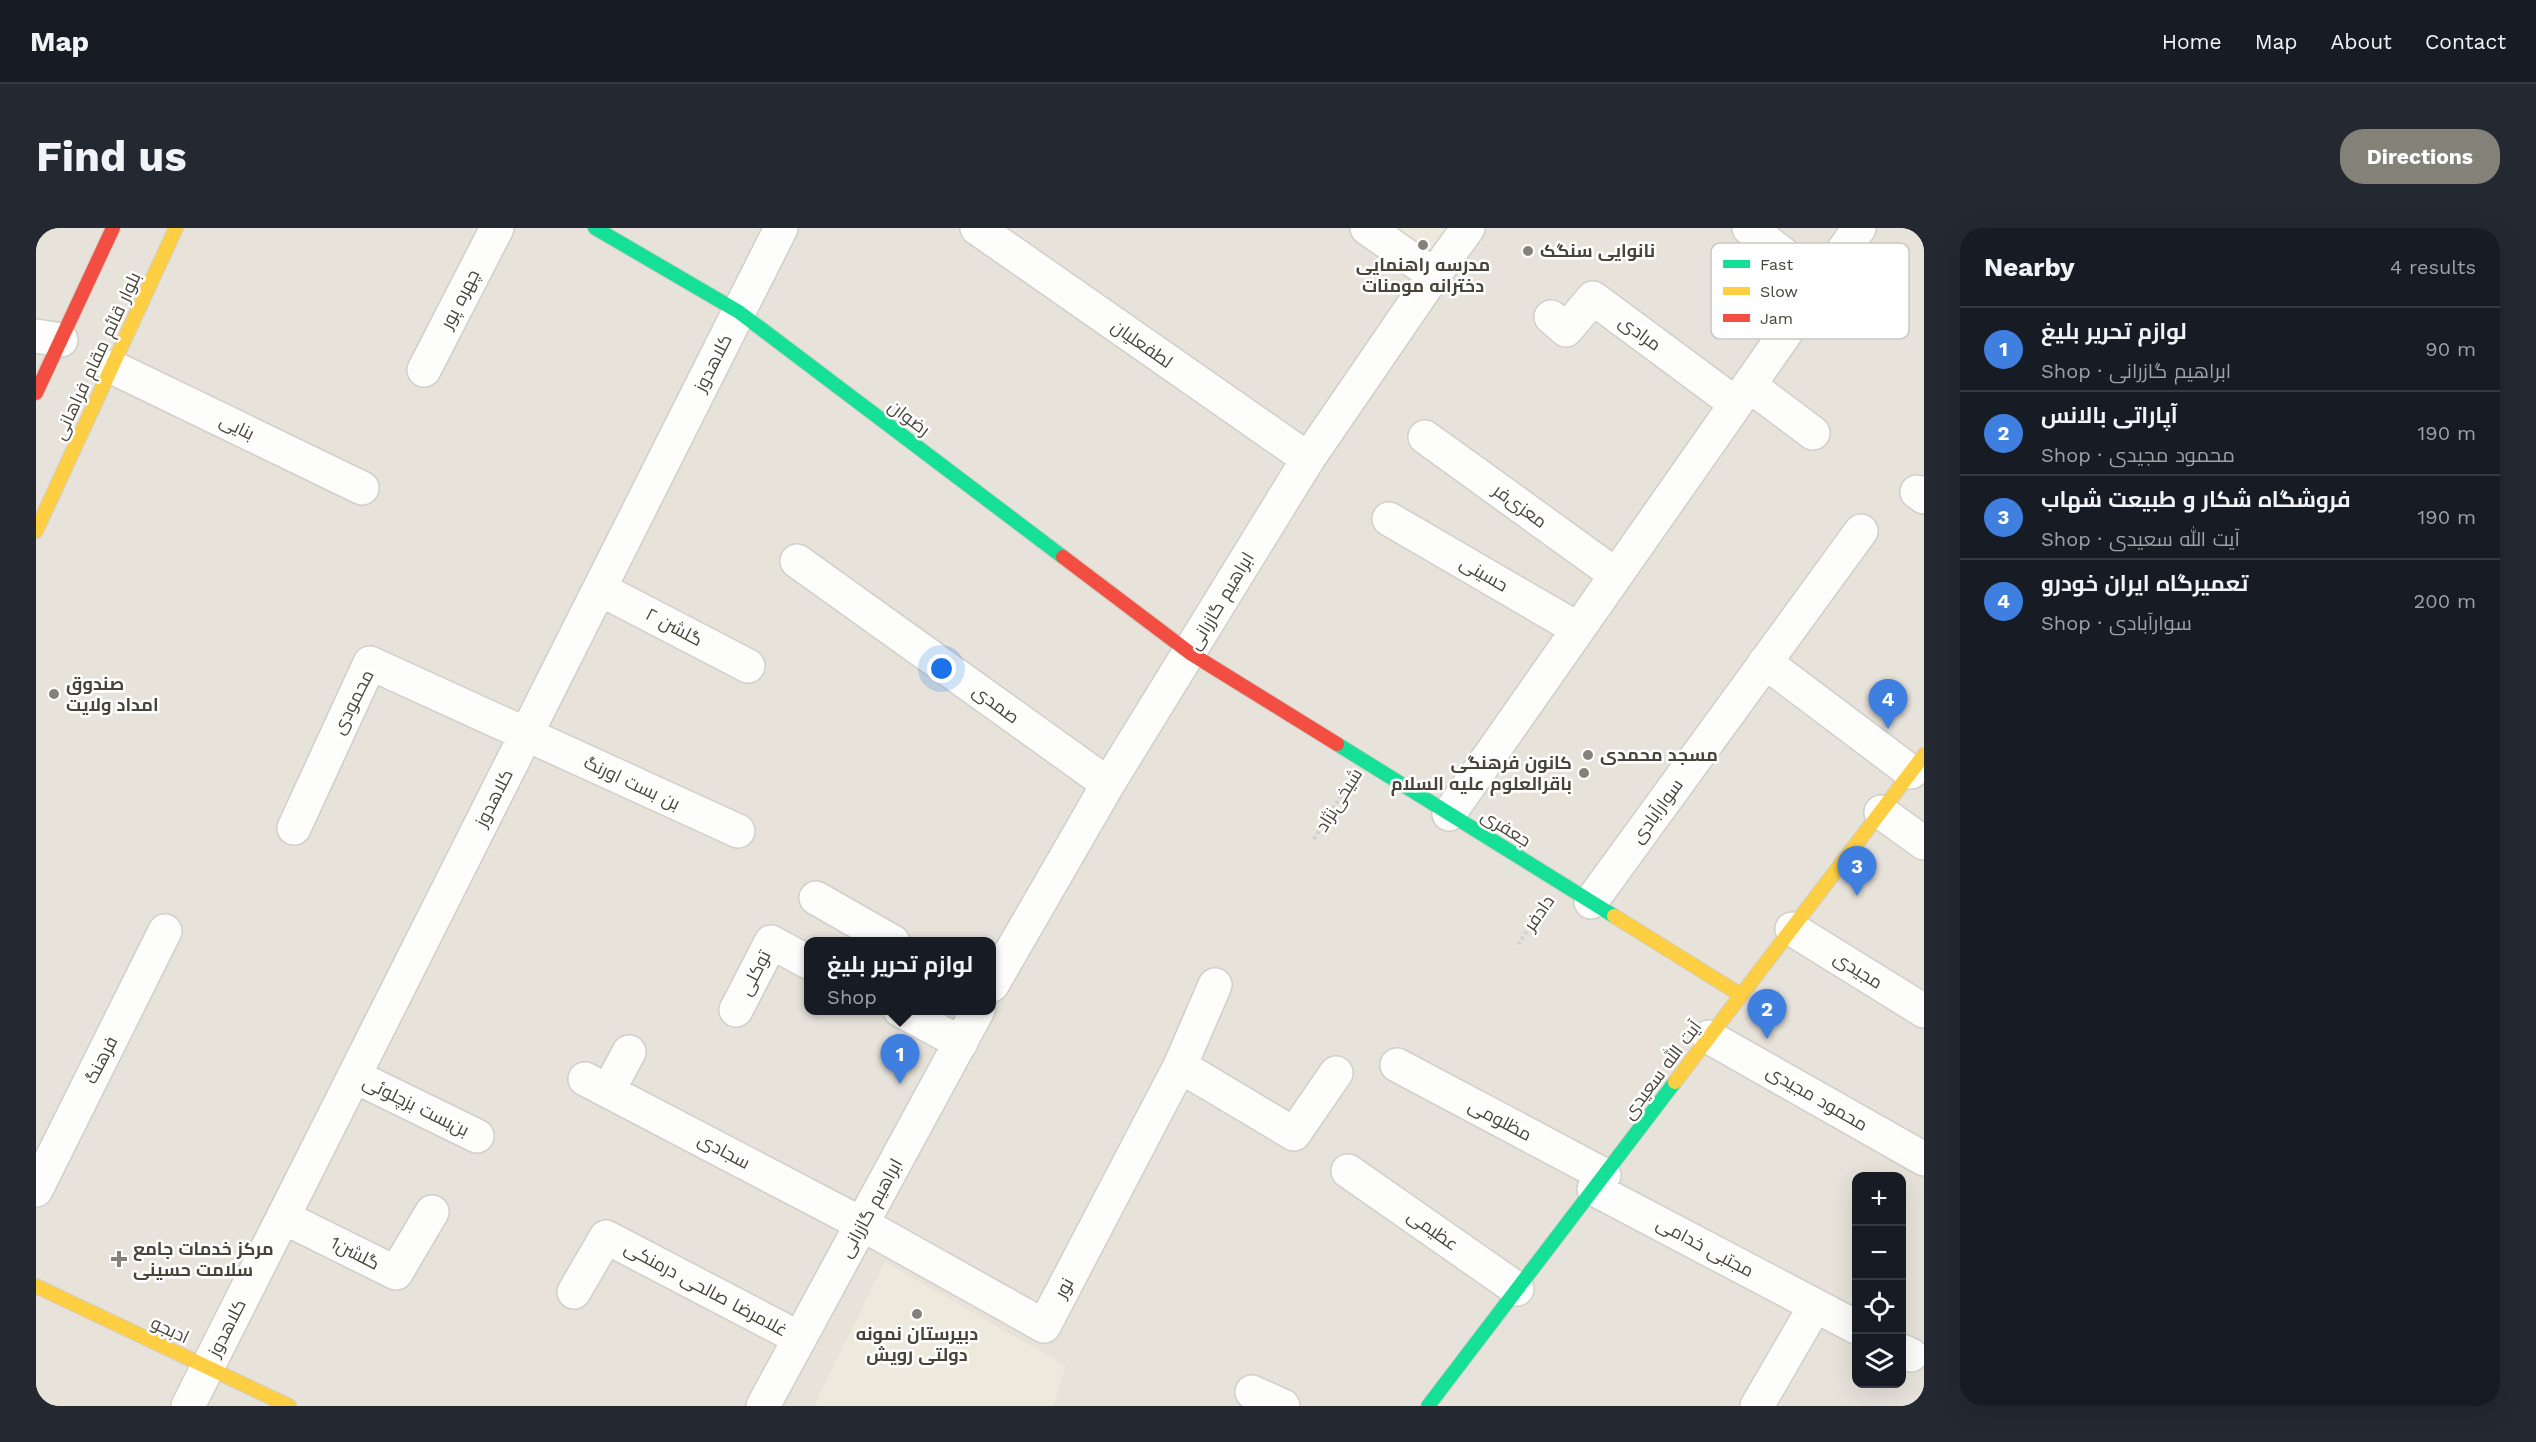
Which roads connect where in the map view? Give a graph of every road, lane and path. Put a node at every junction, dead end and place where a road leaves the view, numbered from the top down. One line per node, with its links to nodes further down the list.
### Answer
1 (112, 228): 16 (street)
2 (176, 228): 18 (street, بلوار قائم مقام فراهانی)
3 (497, 228): 19 (street, چهره پور)
4 (595, 228): 14 (street, رضوان)
5 (781, 228): 14 (street, کلاهدوز)
6 (977, 228): 24 (street, لطفعلیان)
7 (1367, 228): 13 (street)
8 (1468, 228): 13 (street, ابراهیم گازرانی)
9 (1749, 228): 11 (street)
10 (1859, 228): 12 (street)
11 (1769, 243)
12 (1849, 243)
13 (1434, 275): 24 (street, ابراهیم گازرانی)
14 (739, 312): 31 (street, کلاهدوز); 33 (street, رضوان)
15 (1551, 317): 21 (street, مرادی)
16 (48, 338): 20 (street)
17 (1782, 339): 21 (street)
18 (112, 367): 25 (street, بنایی); 27 (street, بلوار قائم مقام فراهانی)
19 (424, 370)
20 (36, 393)
21 (1743, 395): 22 (street); 30 (street)
22 (1813, 433)
23 (1425, 437): 30 (street, معزی‌فر)
24 (1308, 459): 33 (street, ابراهیم گازرانی)
25 (362, 488)
26 (1389, 519): 32 (street, حسینی)
27 (36, 531)
28 (1861, 531): 34 (street, سوارآبادی)
29 (797, 561): 39 (street, صمدی)
30 (1616, 575): 32 (street)
31 (600, 589): 35 (street, گلشن ۲); 36 (street, کلاهدوز)
32 (1578, 629): 41 (street)
33 (1190, 653): 37 (street, جعفری); 39 (street, ابراهیم گازرانی)
34 (1765, 662): 38 (street); 48 (street, سوارآبادی)
35 (748, 666)
36 (526, 734): 42 (street, محمودی); 43 (street, بن بست اورنگ); 67 (street, کلاهدوز)
37 (1363, 760): 41 (street, جعفری); 44 (path, شیخی‌نژاد)
38 (1918, 764): 40 (street, آیت الله سعیدی)
39 (1108, 784): 54 (street, ابراهیم گازرانی)
40 (1881, 812): 45 (street); 49 (street, آیت الله سعیدی)
41 (1449, 814): 46 (street, جعفری)
42 (294, 828)
43 (738, 831)
44 (1314, 839)
45 (1924, 843)
46 (1560, 883): 48 (street, جعفری); 52 (path, دادفر)
47 (816, 898): 51 (street)
48 (1591, 902): 56 (street, جعفری)
49 (1792, 929): 56 (street, آیت الله سعیدی); 58 (street, مجیدی)
50 (165, 931): 72 (street, فرهنگ)
51 (884, 937)
52 (1518, 944)
53 (804, 960): 57 (street, توکلی)
54 (996, 979)
55 (1215, 985): 65 (street, نور)
56 (1741, 995): 61 (street, آیت الله سعیدی)
57 (736, 1010)
58 (1924, 1011)
59 (908, 1015): 62 (street)
60 (976, 1015): 62 (street, ابراهیم گازرانی)
61 (1709, 1037): 69 (street, محمود مجیدی); 71 (street, آیت الله سعیدی)
62 (961, 1043): 75 (street, ابراهیم گازرانی)
63 (629, 1052): 75 (street, سجادی)
64 (1397, 1065): 71 (street, مظلومی)
65 (1180, 1066): 66 (street); 75 (street, نور)
66 (1336, 1073)
67 (354, 1076): 68 (street, بن‌بست بزچلوئی); 74 (street, کلاهدوز)
68 (477, 1136)
69 (1924, 1159)
70 (1348, 1171): 77 (street, عظیمی)
71 (1599, 1182): 77 (street, آیت الله سعیدی); 79 (street, مجتبی خدامی)
72 (36, 1190)
73 (432, 1212): 74 (street, گلشن1)
74 (283, 1217): 82 (street, کلاهدوز)
75 (862, 1224): 81 (street, ابراهیم گازرانی)
76 (36, 1286): 82 (street, ادبجو)
77 (1517, 1289): 88 (street, آیت الله سعیدی)
78 (574, 1292): 81 (street, غلامرضا صالحی درمنکی)
79 (1815, 1306): 80 (street, مجتبی خدامی); 89 (street)
80 (1852, 1324)
81 (799, 1338): 86 (street, ابراهیم گازرانی)
82 (207, 1367): 84 (street, کلاهدوز); 85 (street, ادبجو)
83 (1252, 1392): 87 (street)
84 (188, 1406)
85 (289, 1406)
86 (763, 1406)
87 (1283, 1406)
88 (1430, 1406)
89 (1757, 1406)

